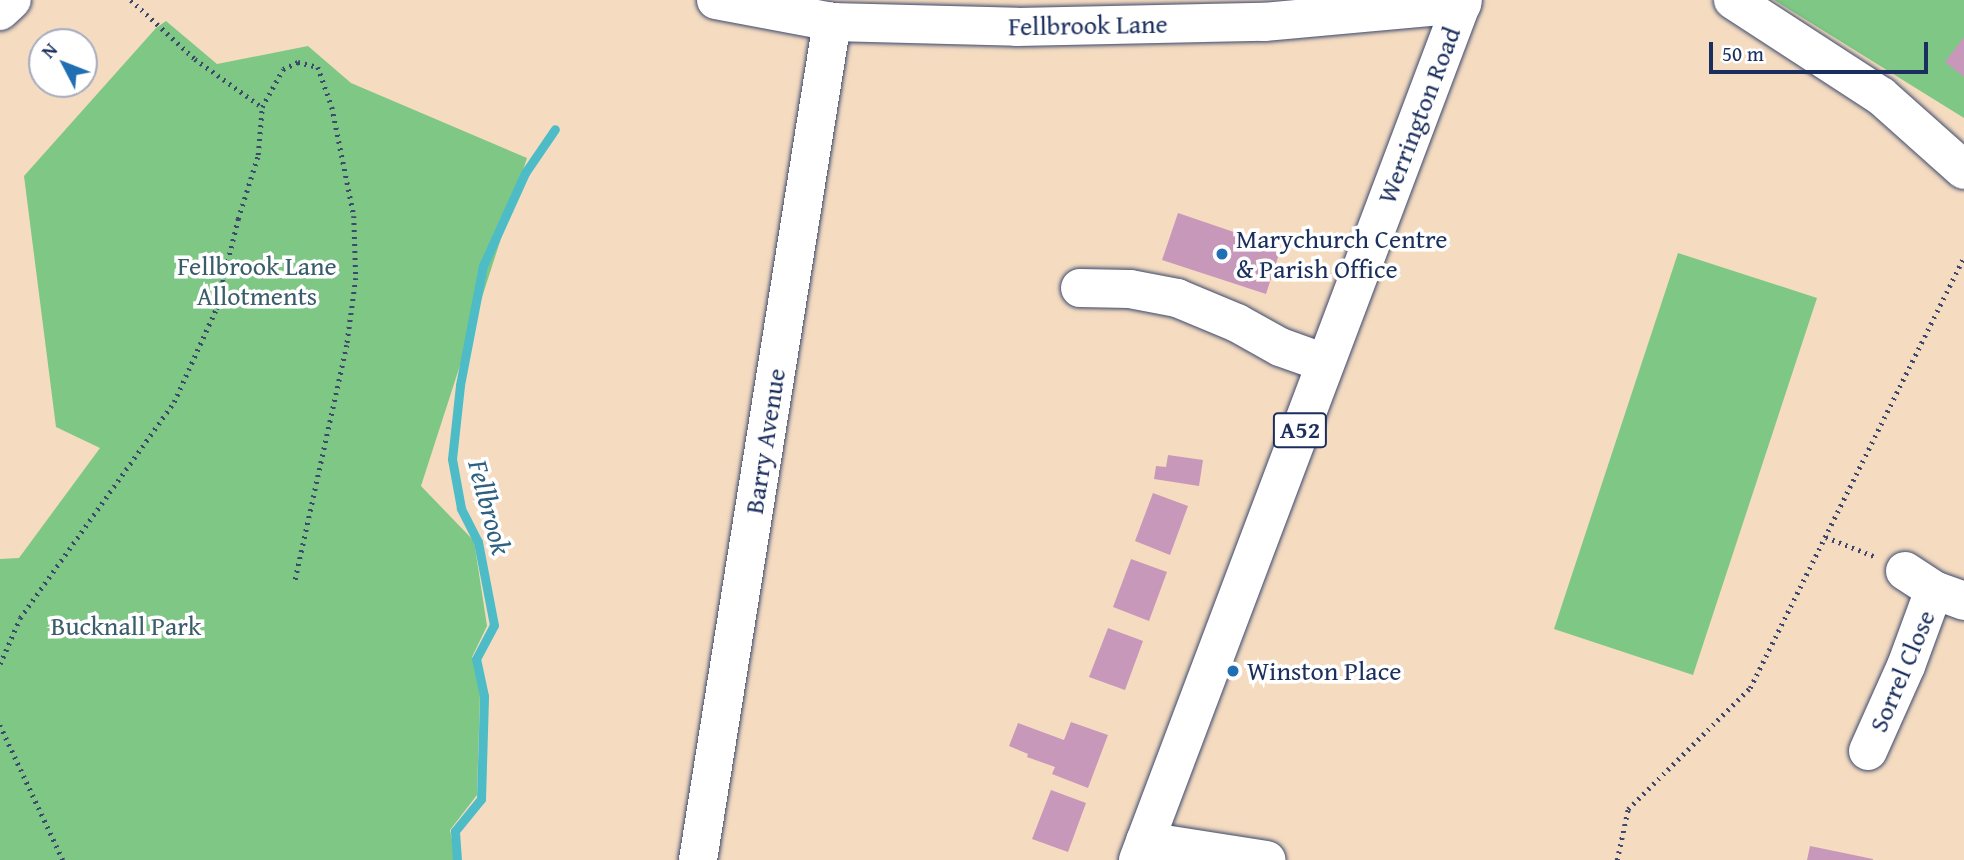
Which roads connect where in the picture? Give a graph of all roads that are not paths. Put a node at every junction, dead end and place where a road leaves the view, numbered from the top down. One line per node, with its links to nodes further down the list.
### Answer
1 (12, 0): 5 (main road)
2 (716, 0): 8 (main road, Fellbrook Lane)
3 (1733, 0): 9 (main road)
4 (1463, 2): 6 (main road, Fellbrook Lane); 11 (main road, Werrington Road / A52)
5 (0, 11)
6 (1264, 11): 7 (main road, Fellbrook Lane)
7 (1016, 13): 8 (main road, Fellbrook Lane)
8 (832, 22): 15 (main road, Barry Avenue)
9 (1964, 170)
10 (1080, 288): 11 (main road)
11 (1325, 363): 14 (main road, Werrington Road / A52)
12 (1935, 588): 13 (main road, Sorrel Close)
13 (1868, 751)
14 (1142, 850): 16 (main road)
15 (698, 860)
16 (1267, 860)

